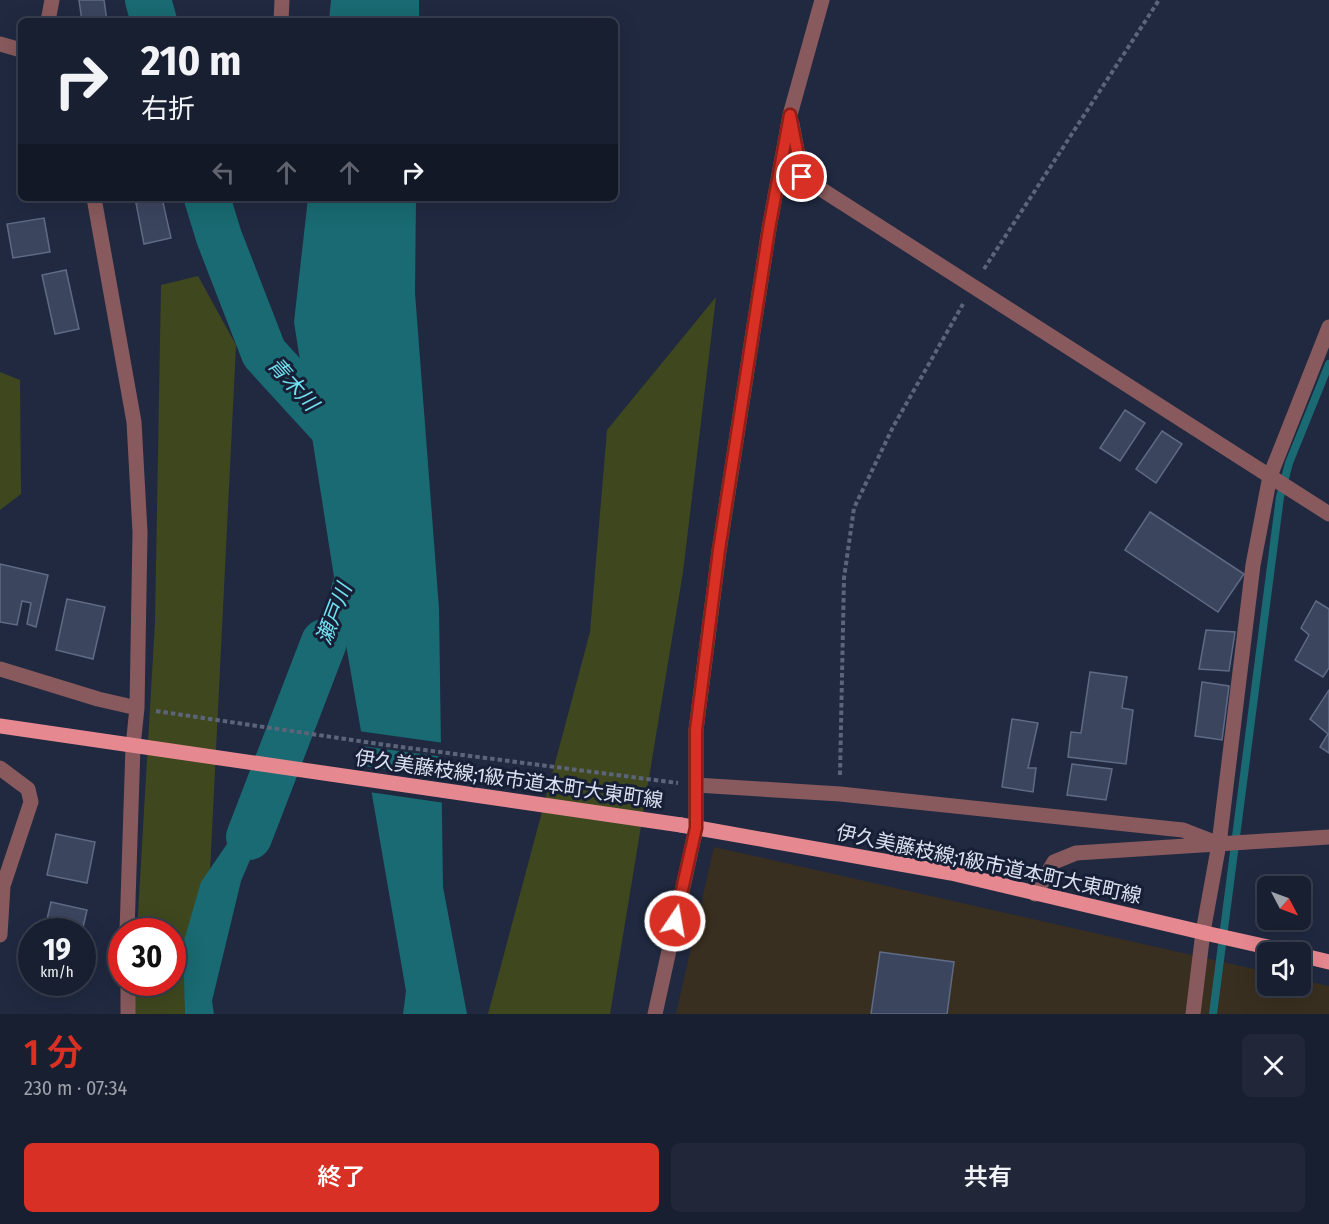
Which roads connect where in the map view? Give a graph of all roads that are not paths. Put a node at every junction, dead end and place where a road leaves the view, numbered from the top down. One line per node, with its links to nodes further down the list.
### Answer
1 (52, 0): 4 (street)
2 (282, 0): 5 (street)
3 (822, 0): 8 (street)
4 (49, 18)
5 (281, 18)
6 (0, 44): 7 (street)
7 (18, 49)
8 (790, 115): 11 (street); 18 (street)
9 (95, 201): 14 (street)
10 (1329, 327): 11 (street)
11 (1270, 476): 12 (street); 21 (street)
12 (1329, 514)
13 (0, 669): 14 (street)
14 (137, 708): 16 (street)
15 (0, 726): 16 (main road, 伊久美藤枝線;1級市道本町大東町線)
16 (140, 747): 19 (main road, 伊久美藤枝線;1級市道本町大東町線, bridge); 23 (street)
17 (0, 768): 25 (street)
18 (696, 785): 19 (street); 21 (street)
19 (696, 828): 22 (main road, 伊久美藤枝線;1級市道本町大東町線, bridge); 31 (street)
20 (1329, 837): 21 (street)
21 (1220, 844): 22 (street); 24 (street)
22 (1035, 894): 24 (main road, 伊久美藤枝線;1級市道本町大東町線, bridge)
23 (128, 918)
24 (1203, 932): 26 (main road, 伊久美藤枝線;1級市道本町大東町線); 32 (street)
25 (0, 935)
26 (1257, 944)
27 (1311, 958): 28 (main road)
28 (1329, 962)
29 (128, 996): 30 (street)
30 (128, 1014)
31 (655, 1014)
32 (1193, 1014)

